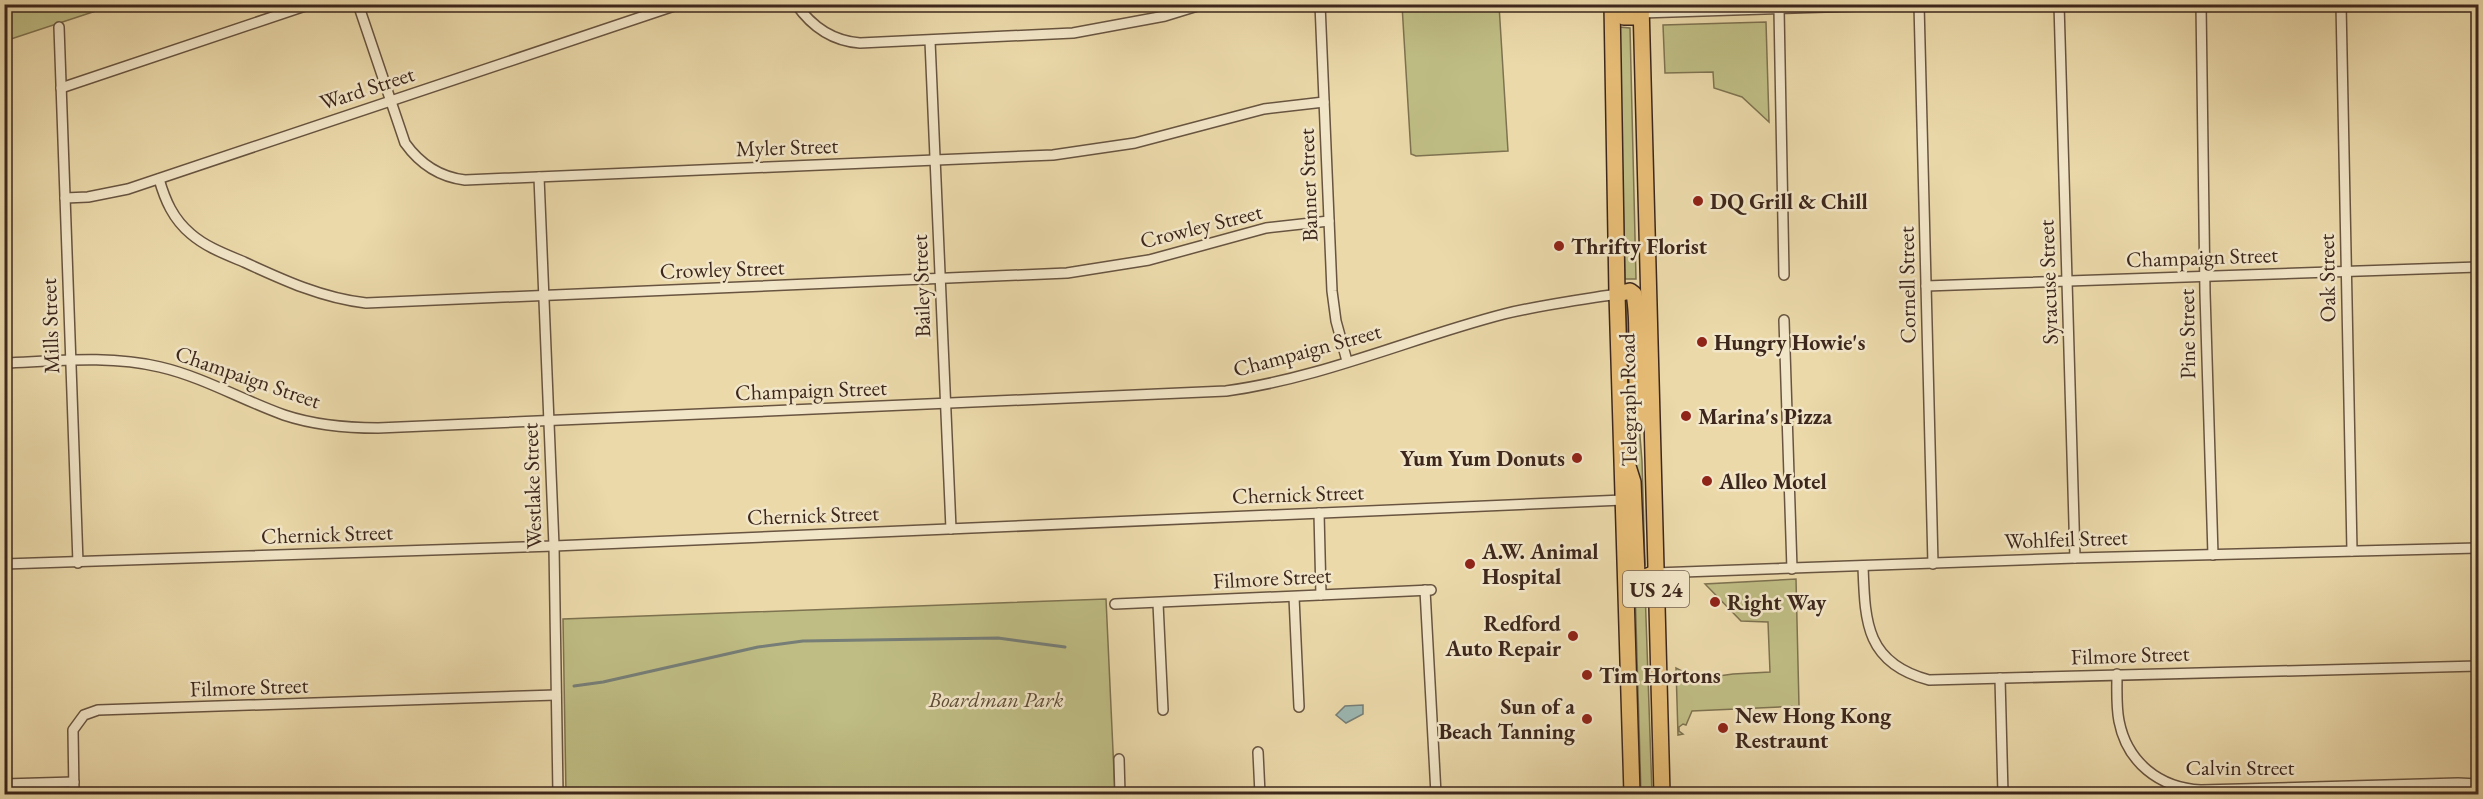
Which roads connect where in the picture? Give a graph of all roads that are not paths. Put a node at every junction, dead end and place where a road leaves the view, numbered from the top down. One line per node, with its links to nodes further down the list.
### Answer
1 (311, 4): 17 (street)
2 (358, 4): 18 (street, Myler Street)
3 (680, 4): 18 (street, Ward Street)
4 (796, 4): 16 (street)
5 (1204, 4): 16 (street)
6 (1320, 4): 19 (street, Banner Street)
7 (1612, 4): 32 (main road, Telegraph Road / US 24)
8 (1621, 4): 13 (main road)
9 (2059, 4): 30 (street, Syracuse Street)
10 (2201, 4): 28 (street, Pine Street)
11 (2341, 4): 26 (street, Oak Street)
12 (1920, 5): 14 (street); 31 (street, Cornell Street)
13 (1641, 9): 14 (street); 40 (main road, Telegraph Road / US 24)
14 (1779, 9): 27 (street)
15 (59, 27): 17 (street, Mills Street)
16 (930, 41): 20 (street, Bailey Street)
17 (61, 88): 23 (street, Mills Street)
18 (390, 101): 21 (street, Myler Street); 22 (street, Ward Street)
19 (1324, 102): 20 (street, Myler Street); 24 (street, Banner Street)
20 (936, 160): 21 (street, Myler Street); 29 (street, Bailey Street)
21 (539, 177): 33 (street, Westlake Street)
22 (159, 179): 23 (street, Ward Street); 33 (street, Crowley Street)
23 (65, 198): 35 (street, Mills Street)
24 (1329, 221): 29 (street, Crowley Street); 36 (street, Banner Street)
25 (2478, 267): 26 (street, Champaign Street)
26 (2347, 272): 28 (street, Champaign Street); 47 (street, Oak Street)
27 (1784, 274)
28 (2206, 277): 30 (street, Champaign Street); 48 (street, Pine Street)
29 (940, 279): 33 (street, Crowley Street); 38 (street, Bailey Street)
30 (2067, 281): 31 (street, Champaign Street); 49 (street, Syracuse Street)
31 (1926, 286): 52 (street, Cornell Street)
32 (1617, 294): 36 (street, Champaign Street); 40 (main road); 41 (main road, Telegraph Road / US 24)
33 (544, 296): 39 (street, Westlake Street)
34 (1784, 320): 54 (street)
35 (70, 361): 37 (street, Champaign Street); 39 (street, Champaign Street); 50 (street, Mills Street)
36 (1347, 361): 38 (street, Champaign Street)
37 (4, 363)
38 (945, 404): 39 (street, Champaign Street); 44 (street, Bailey Street)
39 (549, 421): 45 (street, Westlake Street)
40 (1651, 436): 55 (main road, Telegraph Road / US 24)
41 (1622, 446): 42 (main road, Telegraph Road / US 24); 55 (main road)
42 (1623, 500): 43 (street, Chernick Street); 76 (main road, Telegraph Road / US 24)
43 (1319, 513): 44 (street, Chernick Street); 56 (street)
44 (951, 528): 45 (street, Chernick Street)
45 (554, 546): 50 (street, Chernick Street); 63 (street, Westlake Street)
46 (2478, 548): 47 (street, Wohlfeil Street)
47 (2352, 551): 48 (street, Wohlfeil Street)
48 (2213, 555): 49 (street, Wohlfeil Street)
49 (2075, 558): 52 (street, Wohlfeil Street)
50 (78, 562): 51 (street, Chernick Street)
51 (4, 564)
52 (1933, 564): 53 (street, Wohlfeil Street)
53 (1863, 566): 54 (street, Wohlfeil Street); 62 (street, Filmore Street)
54 (1792, 569): 55 (street, Wohlfeil Street)
55 (1655, 573): 77 (main road, Telegraph Road / US 24)
56 (1322, 596): 57 (street, Filmore Street); 75 (street, Filmore Street)
57 (1294, 597): 58 (street, Filmore Street); 64 (street)
58 (1158, 603): 59 (street, Filmore Street); 65 (street)
59 (1115, 604)
60 (2478, 666): 61 (street, Filmore Street)
61 (2117, 674): 62 (street, Filmore Street); 70 (street, Calvin Street)
62 (2000, 678): 78 (street)
63 (556, 695): 68 (street, Filmore Street); 72 (street, Westlake Street)
64 (1299, 707)
65 (1163, 710)
66 (1258, 752): 74 (street)
67 (1119, 759): 73 (street)
68 (74, 782): 69 (street); 71 (street, Filmore Street)
69 (4, 784)
70 (2478, 784)
71 (74, 795)
72 (558, 795)
73 (1120, 795)
74 (1260, 795)
75 (1436, 795)
76 (1632, 795)
77 (1662, 795)
78 (2003, 795)

